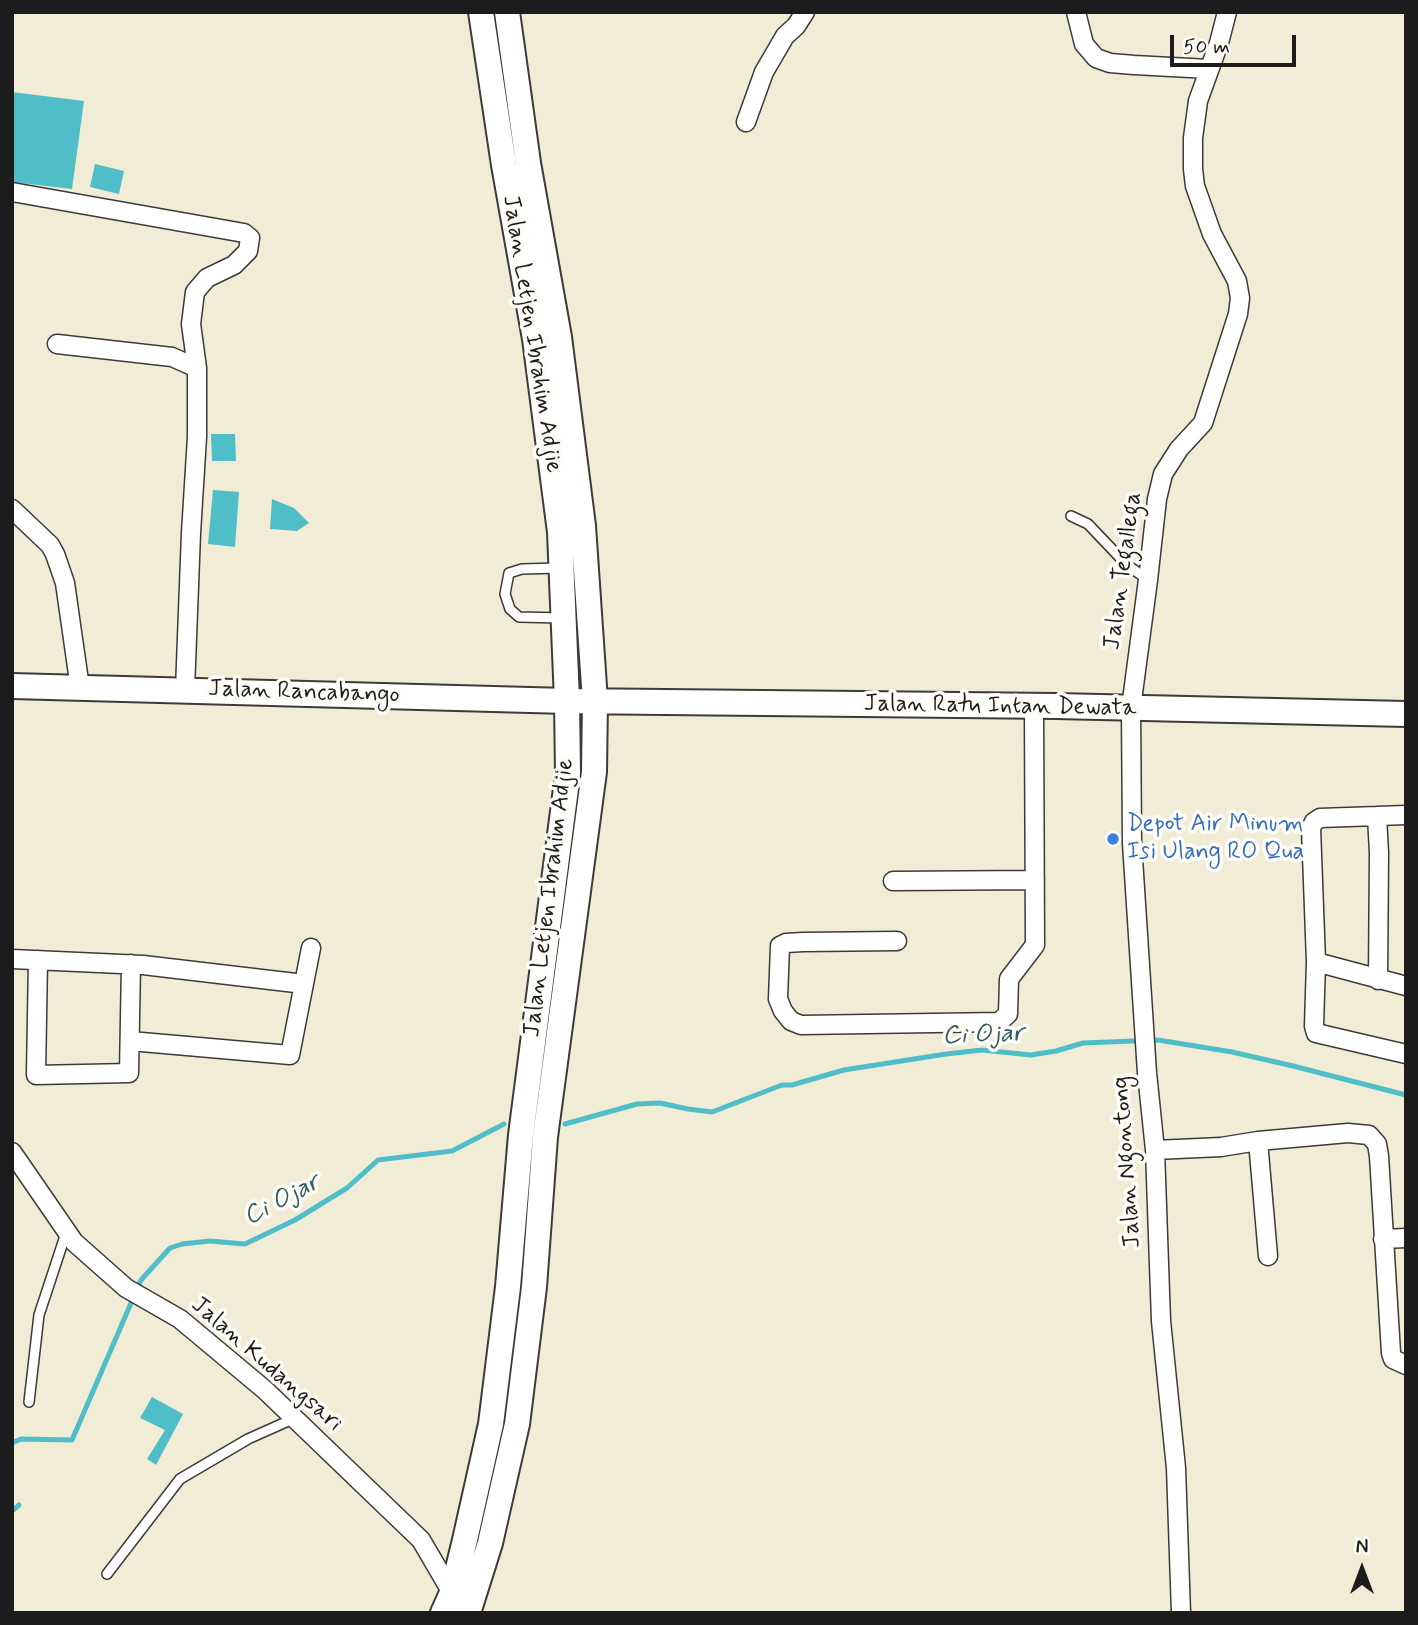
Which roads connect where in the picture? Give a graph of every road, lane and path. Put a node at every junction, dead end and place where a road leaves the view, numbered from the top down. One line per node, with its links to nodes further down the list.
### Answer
1 (481, 12): 9 (street, Jalan Letjen Ibrahim Adjie)
2 (507, 12): 9 (street, Jalan Letjen Ibrahim Adjie)
3 (805, 12): 7 (street)
4 (1076, 12): 6 (street)
5 (1227, 12): 6 (street, Jalan Tegallega)
6 (1209, 69): 15 (street, Jalan Tegallega)
7 (746, 122)
8 (12, 192): 11 (street)
9 (547, 338): 14 (street, Jalan Letjen Ibrahim Adjie); 21 (street, Jalan Letjen Ibrahim Adjie)
10 (57, 344): 11 (street)
11 (197, 368): 19 (street)
12 (12, 509): 18 (street)
13 (1070, 516): 15 (lane)
14 (562, 568): 16 (street, Jalan Letjen Ibrahim Adjie); 16 (lane)
15 (1149, 580): 23 (street, Jalan Tegallega)
16 (564, 618): 20 (street, Jalan Letjen Ibrahim Adjie)
17 (12, 686): 18 (street, Jalan Rancabango)
18 (80, 688): 19 (street, Jalan Rancabango)
19 (185, 690): 20 (street, Jalan Rancabango)
20 (567, 701): 21 (street, Jalan Rancabango); 47 (street, Jalan Letjen Ibrahim Adjie)
21 (595, 701): 22 (street, Jalan Ratu Intan Dewata); 48 (street, Jalan Letjen Ibrahim Adjie)
22 (1034, 706): 23 (street, Jalan Ratu Intan Dewata); 27 (street)
23 (1131, 708): 24 (street, Jalan Ratu Intan Dewata); 41 (street, Jalan Ngontong)
24 (1406, 714)
25 (1377, 816): 26 (street); 33 (street); 35 (street)
26 (1406, 816)
27 (1035, 880): 28 (street); 29 (street)
28 (892, 881)
29 (897, 942)
30 (312, 948): 36 (street)
31 (12, 959): 32 (street)
32 (38, 960): 34 (street); 38 (street)
33 (1316, 962): 35 (street); 39 (street)
34 (131, 964): 36 (street); 38 (street)
35 (1378, 980): 37 (street)
36 (304, 984): 38 (street)
37 (1406, 986)
38 (130, 1041)
39 (1406, 1054)
40 (1258, 1141): 41 (street); 45 (street); 46 (street)
41 (1155, 1150): 55 (street, Jalan Ngontong)
42 (12, 1152): 43 (street, Jalan Kudangsari)
43 (67, 1232): 50 (lane); 51 (street, Jalan Kudangsari)
44 (1406, 1238): 45 (street)
45 (1383, 1239): 49 (street)
46 (1268, 1256)
47 (508, 1287): 48 (street); 53 (street, Jalan Letjen Ibrahim Adjie)
48 (534, 1287): 54 (street, Jalan Letjen Ibrahim Adjie)
49 (1406, 1365)
50 (29, 1402)
51 (295, 1418): 52 (lane); 53 (street, Jalan Kudangsari)
52 (107, 1574)
53 (447, 1603)
54 (468, 1613)
55 (1181, 1613)

